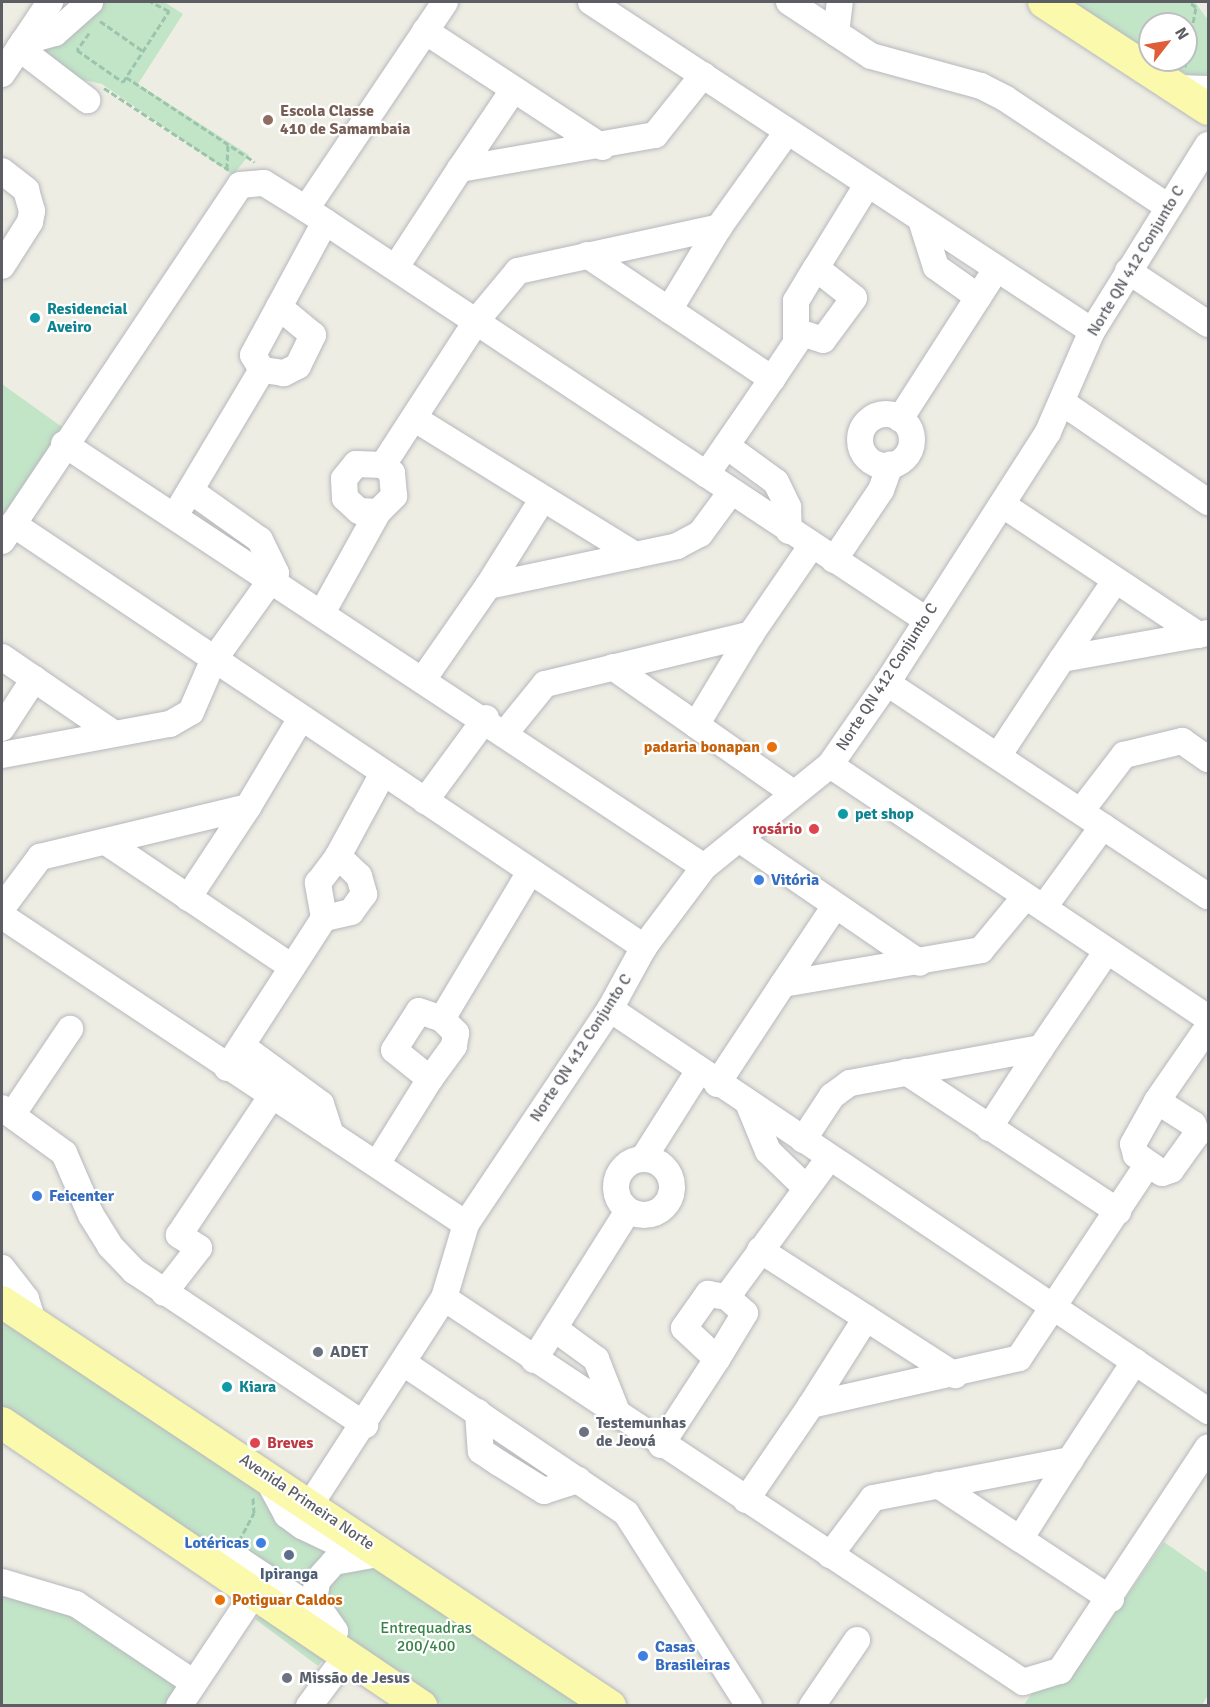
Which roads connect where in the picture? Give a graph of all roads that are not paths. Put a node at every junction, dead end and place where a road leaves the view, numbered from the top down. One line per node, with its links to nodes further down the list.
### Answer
1 (50, 2): 10 (street)
2 (445, 2): 8 (street)
3 (591, 2): 11 (street)
4 (789, 2): 9 (street)
5 (840, 2): 9 (street)
6 (1044, 2): 12 (main road)
7 (97, 10): 10 (street)
8 (425, 31): 14 (street); 24 (street)
9 (836, 33): 23 (street)
10 (11, 54): 15 (street)
11 (703, 75): 17 (street); 19 (street)
12 (1176, 77): 13 (street); 16 (main road)
13 (1209, 89)
14 (513, 90): 19 (street); 20 (street)
15 (93, 93)
16 (1209, 109)
17 (787, 132): 22 (street); 26 (street)
18 (1209, 145): 23 (street, Norte QN 412 Conjunto C)
19 (602, 147): 20 (street)
20 (460, 169): 29 (street)
21 (2, 171): 28 (street)
22 (867, 185): 25 (street); 30 (street)
23 (1167, 206): 32 (street, Norte QN 412 Conjunto C)
24 (315, 215): 29 (street); 34 (street); 45 (street)
25 (921, 220): 31 (street); 33 (street)
26 (719, 226): 27 (street); 35 (street)
27 (587, 255): 35 (street); 36 (street)
28 (2, 266)
29 (396, 267): 36 (street)
30 (816, 268): 39 (street); 39 (street)
31 (995, 271): 33 (street); 38 (street)
32 (1128, 271): 37 (street); 38 (street, Norte QN 412 Conjunto C)
33 (978, 297): 44 (street)
34 (279, 307): 40 (street); 40 (street)
35 (669, 310): 41 (street)
36 (477, 320): 43 (street); 49 (street)
37 (1209, 324)
38 (1092, 331): 42 (street, Norte QN 412 Conjunto C)
39 (798, 332): 41 (street)
40 (262, 370): 50 (street)
41 (772, 379): 46 (street)
42 (1063, 403): 53 (street); 54 (street, Norte QN 412 Conjunto C)
43 (415, 419): 47 (street); 52 (street)
44 (900, 419): 48 (street); 48 (street)
45 (64, 444): 56 (street); 58 (street)
46 (728, 447): 49 (street); 57 (street)
47 (383, 465): 55 (street); 55 (street)
48 (890, 465): 61 (street)
49 (706, 475): 51 (street)
50 (191, 491): 56 (street); 63 (street)
51 (731, 492): 57 (street); 60 (street)
52 (542, 500): 60 (street); 64 (street)
53 (1209, 502)
54 (1003, 505): 62 (street); 66 (street, Norte QN 412 Conjunto C)
55 (378, 512): 65 (street)
56 (174, 515): 63 (street)
57 (789, 531): 59 (street)
58 (7, 533): 71 (street)
59 (812, 545): 61 (street); 67 (street)
60 (635, 555): 64 (street)
61 (834, 560): 66 (street)
62 (1115, 581): 68 (street); 70 (street)
63 (274, 583): 65 (street); 71 (street)
64 (488, 586): 73 (street)
65 (322, 613): 73 (street)
66 (925, 619): 75 (street, Norte QN 412 Conjunto C)
67 (751, 634): 72 (street); 78 (street)
68 (1204, 634): 70 (street)
69 (2, 657): 74 (street)
70 (1062, 659): 84 (street)
71 (213, 661): 76 (street); 80 (street)
72 (613, 667): 77 (street); 78 (street)
73 (424, 678): 77 (street)
74 (34, 679): 79 (street); 80 (street)
75 (887, 683): 84 (street); 86 (street, Norte QN 412 Conjunto C)
76 (301, 718): 87 (street); 90 (street)
77 (496, 725): 89 (street); 96 (street)
78 (696, 725): 88 (street)
79 (2, 728)
80 (113, 734): 83 (street)
81 (1209, 736): 82 (street)
82 (1182, 741): 85 (street); 91 (street)
83 (2, 755)
84 (998, 756): 91 (street)
85 (1209, 759)
86 (830, 765): 88 (street, Norte QN 412 Conjunto C); 100 (street)
87 (383, 772): 89 (street); 95 (street)
88 (793, 794): 93 (street, Norte QN 412 Conjunto C)
89 (425, 801): 97 (street)
90 (248, 807): 94 (street); 99 (street)
91 (1081, 811): 92 (street)
92 (1103, 826): 98 (street); 100 (street)
93 (740, 839): 96 (street, Norte QN 412 Conjunto C); 101 (street)
94 (106, 842): 99 (street); 102 (street)
95 (338, 856): 104 (street); 104 (street)
96 (704, 867): 105 (street, Norte QN 412 Conjunto C)
97 (530, 872): 105 (street); 112 (street)
98 (1209, 896)
99 (188, 898): 108 (street)
100 (1034, 902): 106 (street); 107 (street)
101 (835, 906): 107 (street); 109 (street)
102 (2, 908)
103 (2, 916): 117 (street)
104 (324, 918): 108 (street)
105 (644, 947): 110 (street, Norte QN 412 Conjunto C)
106 (1107, 951): 111 (street); 116 (street)
107 (920, 963): 109 (street)
108 (292, 967): 115 (street)
109 (783, 984): 119 (street)
110 (610, 1009): 119 (street); 135 (street, Norte QN 412 Conjunto C)
111 (1209, 1018)
112 (442, 1019): 120 (street); 120 (street)
113 (1209, 1027): 122 (street)
114 (70, 1029): 124 (street)
115 (242, 1046): 117 (street); 126 (street)
116 (1041, 1048): 118 (street); 125 (street)
117 (227, 1068): 121 (street)
118 (906, 1072): 125 (street); 127 (street)
119 (707, 1078): 123 (street); 129 (street)
120 (430, 1079): 130 (street)
121 (271, 1096): 126 (street); 138 (street)
122 (1157, 1101): 131 (street); 131 (street)
123 (749, 1105): 127 (street); 132 (street)
124 (7, 1111): 138 (street)
125 (989, 1128): 134 (street)
126 (331, 1134): 130 (street)
127 (803, 1140): 128 (street)
128 (829, 1158): 132 (street); 142 (street)
129 (644, 1159): 133 (street); 133 (street)
130 (377, 1164): 135 (street)
131 (1147, 1165): 134 (street)
132 (804, 1186): 136 (street)
133 (628, 1210): 145 (street)
134 (1118, 1211): 142 (street)
135 (466, 1224): 139 (street, Norte QN 412 Conjunto C)
136 (760, 1250): 140 (street); 143 (street)
137 (2, 1269): 144 (street)
138 (164, 1293): 155 (street)
139 (444, 1298): 147 (street); 149 (street, Norte QN 412 Conjunto C)
140 (727, 1298): 146 (street); 146 (street)
141 (2, 1302): 144 (main road, Avenida Primeira Norte)
142 (1052, 1305): 148 (street); 150 (street)
143 (866, 1318): 150 (street); 151 (street)
144 (33, 1322): 159 (main road, Avenida Primeira Norte)
145 (555, 1329): 147 (street); 153 (street)
146 (717, 1359): 156 (street)
147 (534, 1360): 153 (street)
148 (1135, 1361): 152 (street); 158 (street)
149 (405, 1364): 155 (street, Norte QN 412 Conjunto C); 178 (street)
150 (955, 1376): 151 (street)
151 (811, 1405): 161 (street)
152 (1207, 1405)
153 (619, 1417): 156 (street)
154 (2, 1423): 165 (main road)
155 (365, 1425): 162 (street, Norte QN 412 Conjunto C)
156 (661, 1446): 161 (street)
157 (1209, 1447): 170 (street)
158 (1070, 1460): 160 (street); 163 (street)
159 (259, 1483): 162 (main road, Avenida Primeira Norte); 164 (street)
160 (938, 1485): 163 (street); 166 (street)
161 (746, 1500): 166 (street)
162 (310, 1504): 164 (main road, Avenida Primeira Norte)
163 (1020, 1539): 170 (street)
164 (376, 1549): 169 (street); 177 (main road, Avenida Primeira Norte)
165 (220, 1555): 168 (main road); 169 (street)
166 (830, 1555): 170 (street)
167 (2, 1582): 173 (street)
168 (255, 1592): 172 (main road); 173 (street)
169 (307, 1597): 172 (street)
170 (1111, 1599)
171 (857, 1641): 179 (street)
172 (331, 1644): 175 (street); 176 (main road)
173 (194, 1683): 174 (street)
174 (179, 1706)
175 (309, 1706)
176 (422, 1706)
177 (610, 1706)
178 (749, 1706)
179 (812, 1706)

